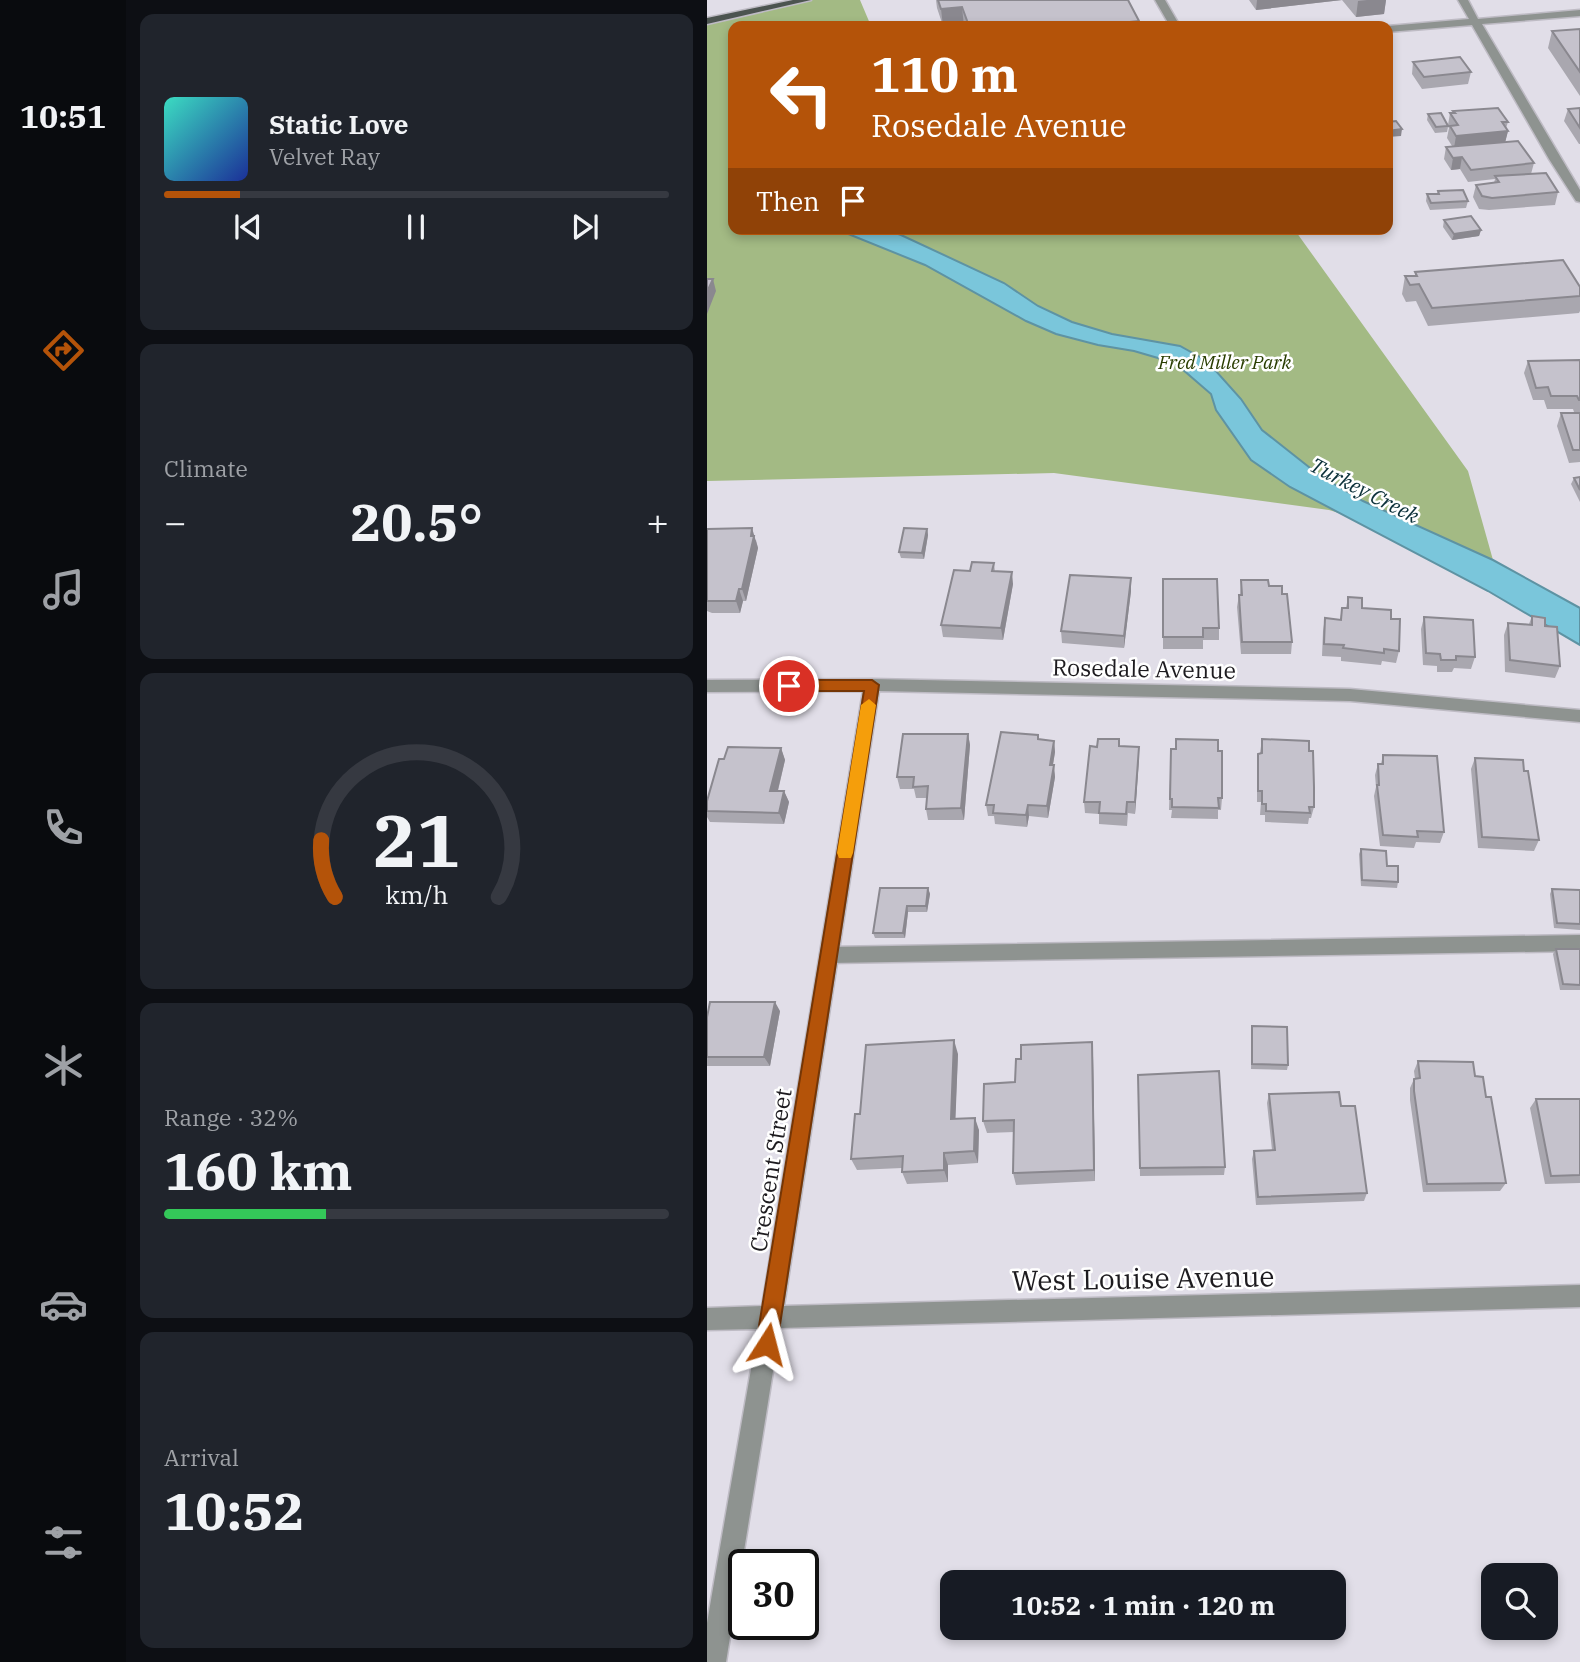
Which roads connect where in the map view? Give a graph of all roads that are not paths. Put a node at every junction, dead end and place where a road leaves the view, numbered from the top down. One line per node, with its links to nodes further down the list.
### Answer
1 (806, 0): 5 (main road)
2 (1160, 0): 6 (street)
3 (1463, 0): 7 (street)
4 (1580, 13): 7 (street)
5 (707, 21)
6 (1172, 21)
7 (1477, 23): 8 (street); 9 (street)
8 (1393, 29)
9 (1580, 200)
10 (872, 685): 11 (street, Rosedale Avenue); 12 (street, Rosedale Avenue); 14 (street, Crescent Street)
11 (707, 687)
12 (1580, 716)
13 (1580, 943): 14 (street)
14 (829, 955): 16 (street, Crescent Street)
15 (1580, 1296): 16 (street, West Louise Avenue)
16 (771, 1317): 17 (street, West Louise Avenue); 18 (street, Crescent Street)
17 (707, 1320)
18 (713, 1662)

